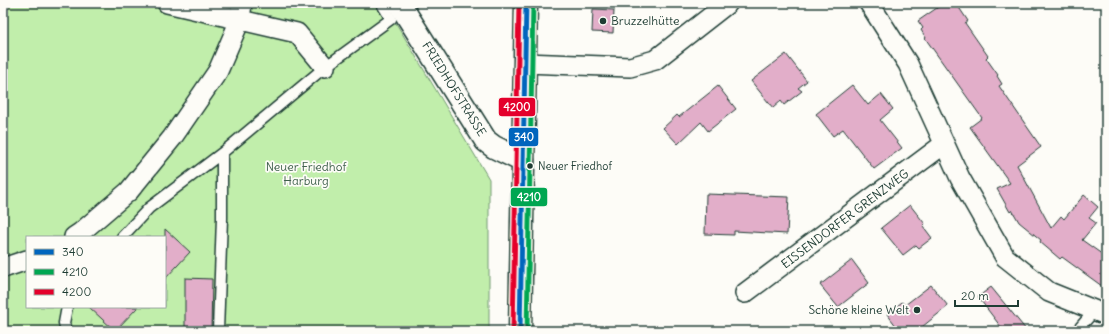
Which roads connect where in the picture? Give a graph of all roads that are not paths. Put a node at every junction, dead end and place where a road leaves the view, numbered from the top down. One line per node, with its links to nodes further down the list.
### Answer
1 (167, 3): 6 (street)
2 (526, 3): 7 (main road)
3 (728, 3): 7 (street)
4 (869, 3): 9 (street)
5 (391, 4): 8 (lane); 11 (street, FRIEDHOFSTRASSE)
6 (241, 12): 8 (street); 12 (street)
7 (524, 63): 11 (main road)
8 (325, 67): 10 (lane)
9 (944, 144): 16 (street, EISSENDORFER GRENZWEG); 18 (street)
10 (222, 153): 13 (lane); 20 (lane)
11 (523, 160): 21 (main road)
12 (76, 236)
13 (123, 236)
14 (26, 260): 15 (street)
15 (3, 268)
16 (745, 293)
17 (67, 308): 19 (lane)
18 (1100, 313): 22 (lane)
19 (66, 331)
20 (218, 331)
21 (520, 331)
22 (1077, 331)

